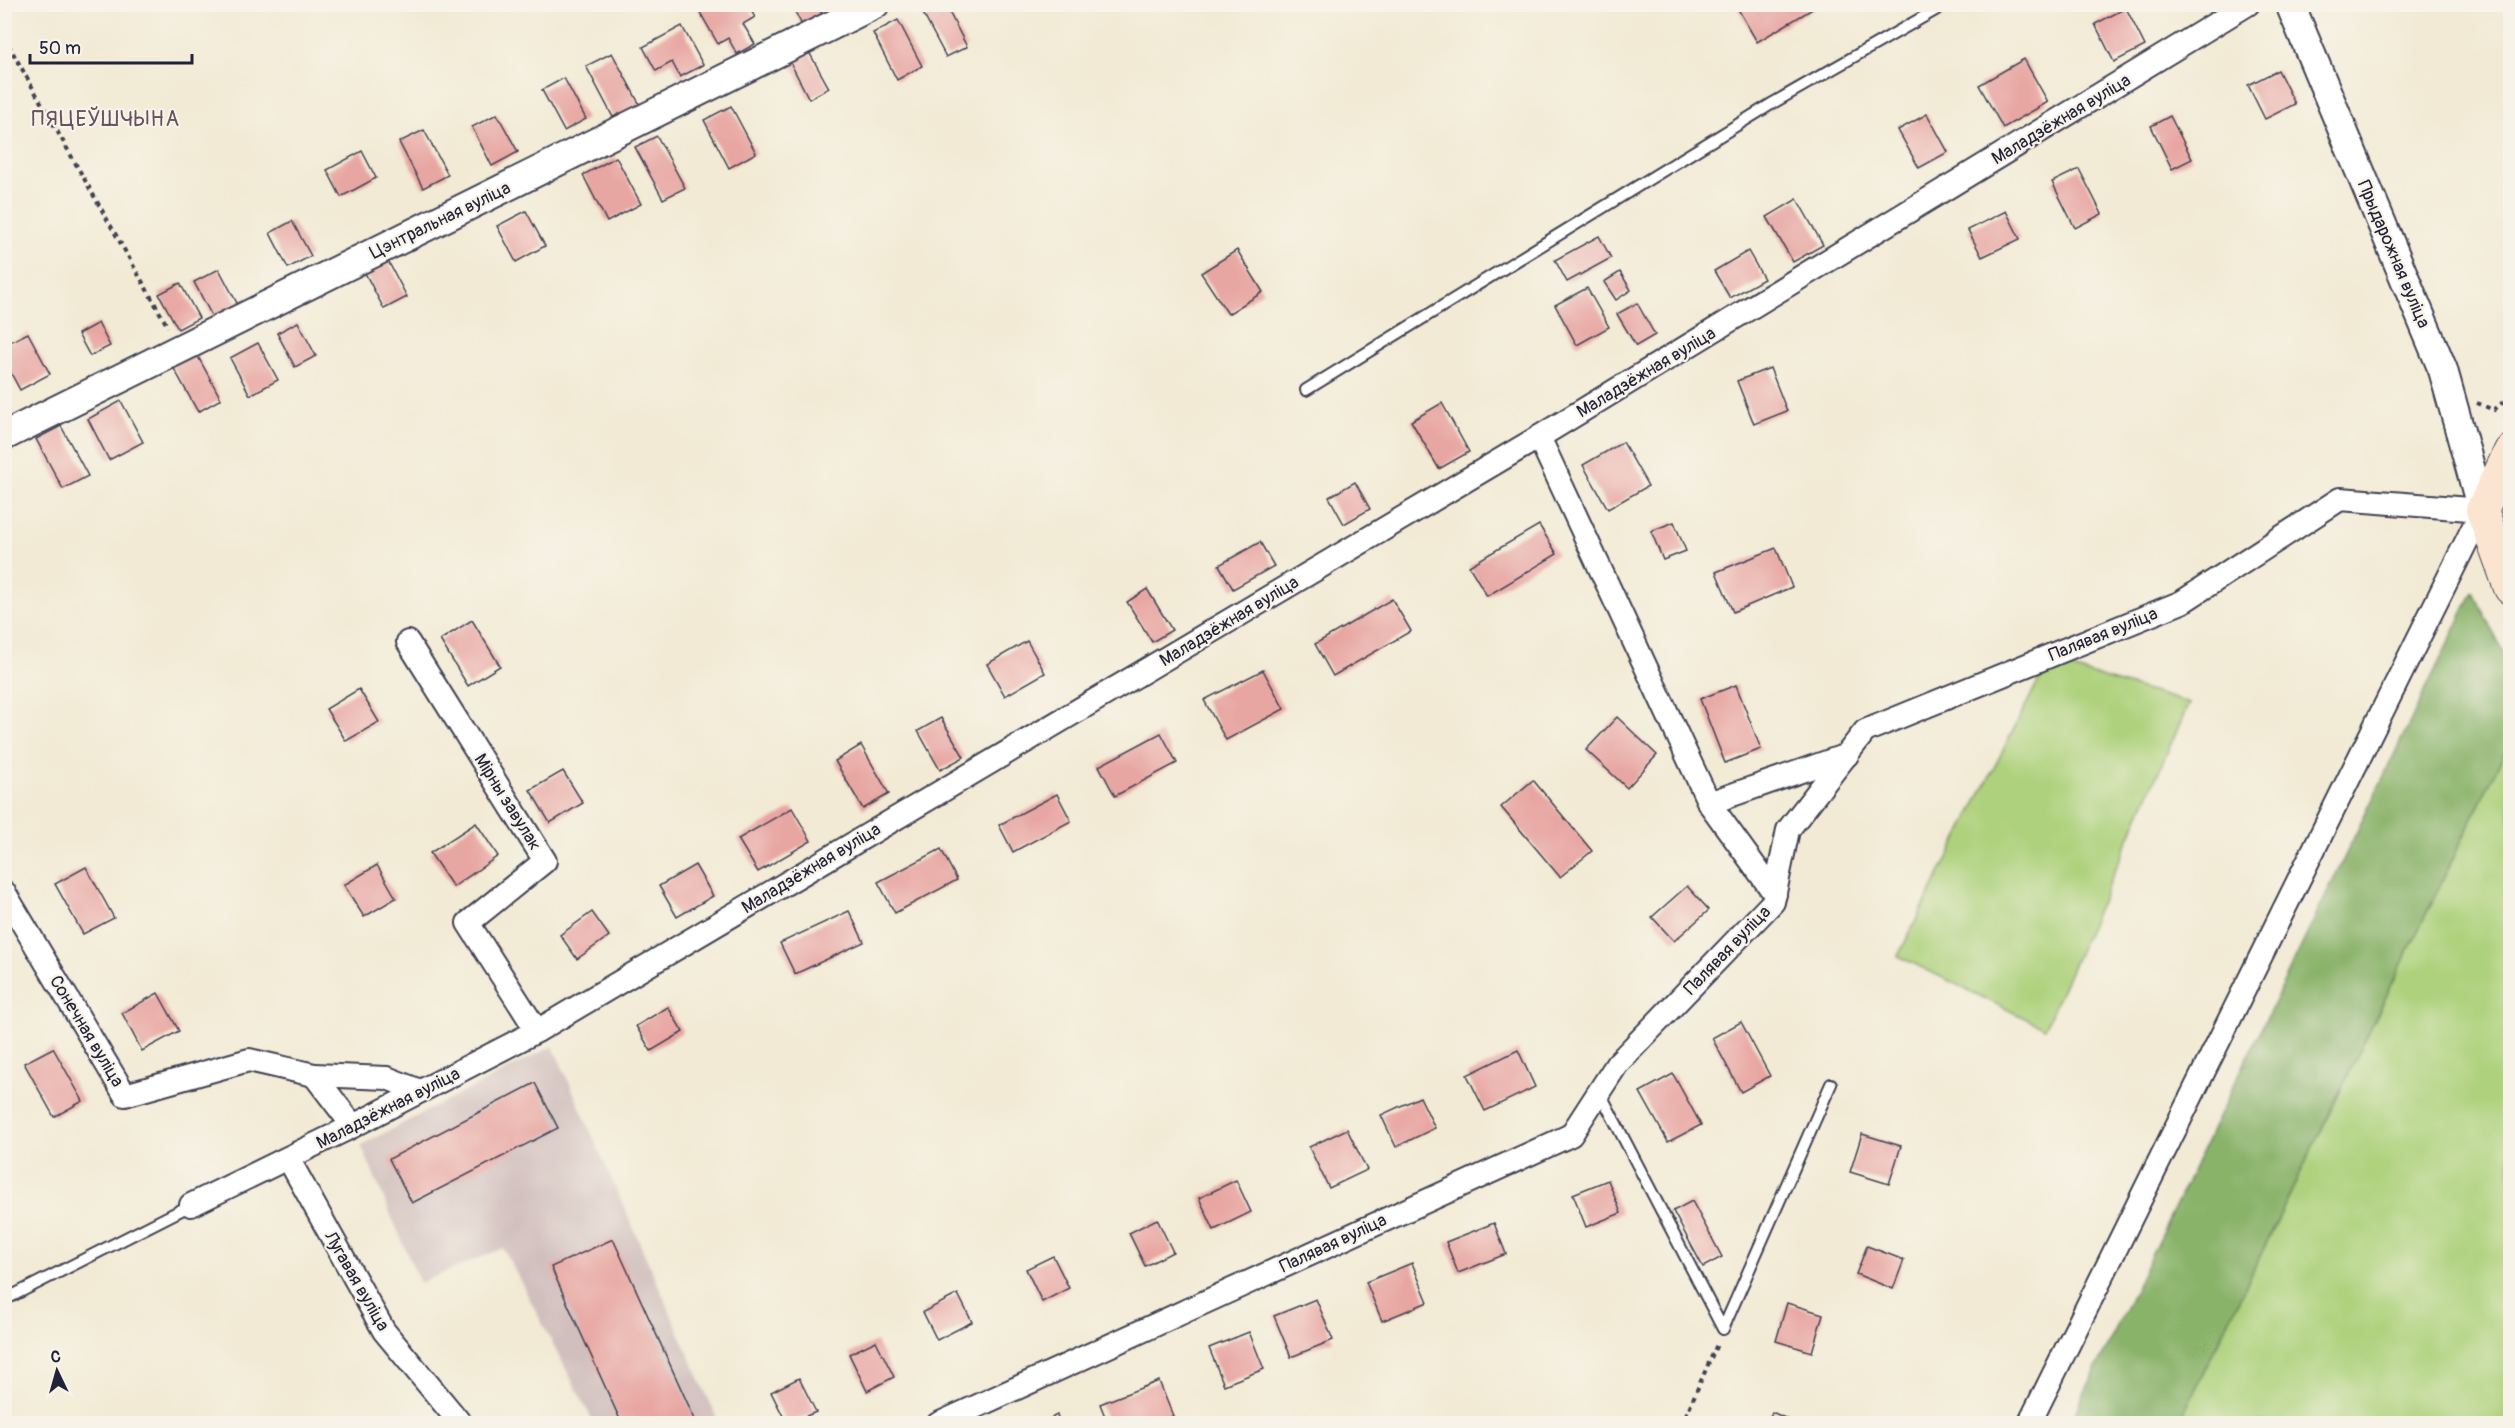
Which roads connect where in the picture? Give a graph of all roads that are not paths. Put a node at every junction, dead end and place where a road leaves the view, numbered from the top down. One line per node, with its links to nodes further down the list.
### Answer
1 (875, 4): 6 (street, Цэнтральная вуліца)
2 (1946, 4): 5 (lane)
3 (2248, 4): 7 (street, Маладзёжная вуліца)
4 (2290, 4): 9 (street, Прыдарожная вуліца)
5 (1306, 390)
6 (4, 436)
7 (1539, 437): 13 (street); 16 (street, Маладзёжная вуліца)
8 (2511, 451): 9 (main road)
9 (2482, 510): 10 (main road); 12 (street, Палявая вуліца); 27 (street)
10 (2511, 588)
11 (408, 642): 16 (street, Мірны завулак)
12 (1847, 755): 13 (street); 15 (street, Палявая вуліца)
13 (1709, 803): 15 (street)
14 (4, 892): 17 (street, Сонечная вуліца)
15 (1775, 894): 20 (street, Палявая вуліца)
16 (537, 1030): 19 (street, Маладзёжная вуліца)
17 (314, 1075): 19 (street, Сонечная вуліца); 21 (street)
18 (1831, 1084): 20 (lane)
19 (420, 1091): 21 (street, Маладзёжная вуліца)
20 (1599, 1091): 26 (street, Палявая вуліца)
21 (353, 1126): 22 (street, Маладзёжная вуліца)
22 (288, 1158): 23 (street, Маладзёжная вуліца); 25 (street, Лугавая вуліца)
23 (191, 1205): 24 (lane)
24 (4, 1300)
25 (462, 1424)
26 (938, 1424)
27 (2029, 1424)

